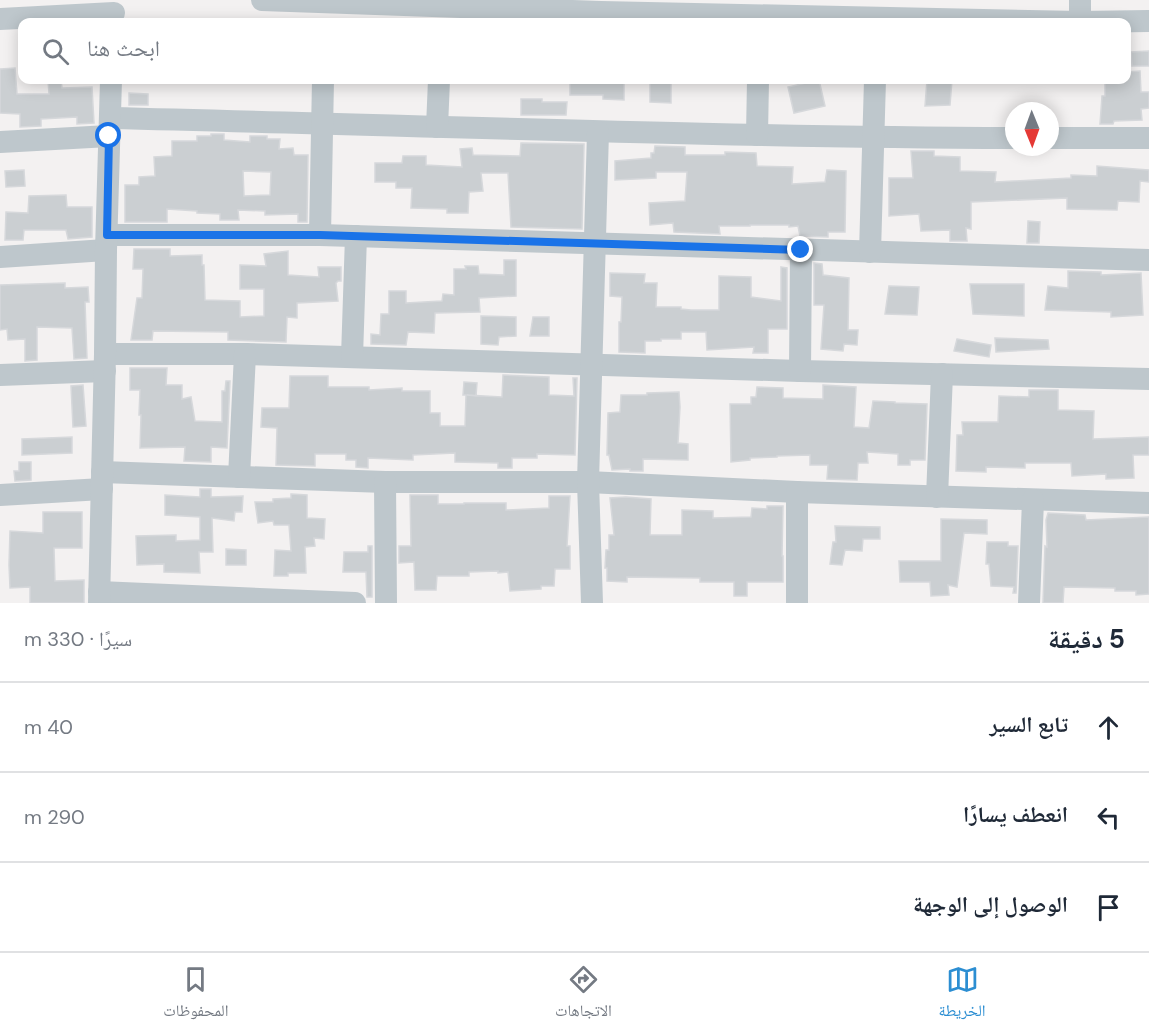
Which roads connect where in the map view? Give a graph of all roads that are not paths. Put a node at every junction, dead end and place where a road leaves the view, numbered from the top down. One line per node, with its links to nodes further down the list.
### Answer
1 (262, 0): 7 (street)
2 (1080, 0): 10 (street)
3 (471, 3): 4 (street); 8 (street)
4 (601, 6): 5 (street)
5 (733, 7): 9 (street)
6 (114, 12): 11 (street)
7 (324, 12): 8 (street)
8 (441, 14)
9 (757, 18)
10 (1080, 18)
11 (0, 19)
12 (1131, 21): 13 (street)
13 (1149, 21)
14 (111, 84): 20 (street)
15 (323, 84): 19 (street)
16 (439, 84): 21 (street)
17 (758, 84): 23 (street)
18 (875, 84): 24 (street)
19 (322, 123): 20 (street); 21 (street); 29 (street)
20 (110, 127): 28 (street); 31 (street)
21 (437, 127): 22 (street)
22 (598, 132): 23 (street); 32 (street)
23 (757, 135): 24 (street)
24 (873, 137): 25 (street); 34 (street)
25 (1005, 138)
26 (1059, 138): 27 (street)
27 (1149, 138)
28 (0, 142)
29 (320, 235): 30 (street); 31 (street)
30 (356, 236): 32 (street); 38 (street)
31 (106, 243): 35 (street); 39 (street)
32 (595, 244): 33 (street); 40 (street)
33 (801, 250): 34 (street); 41 (street)
34 (870, 252): 36 (street)
35 (0, 257)
36 (1149, 260)
37 (245, 354): 38 (street); 39 (street); 45 (street)
38 (352, 357): 40 (street)
39 (105, 362): 43 (street); 46 (street)
40 (593, 364): 41 (street); 48 (street)
41 (800, 371): 42 (street)
42 (942, 374): 44 (street); 51 (street)
43 (0, 375)
44 (1149, 379)
45 (240, 477): 46 (street); 47 (street)
46 (102, 480): 50 (street); 54 (street)
47 (385, 482): 48 (street); 56 (street)
48 (588, 482): 49 (street); 57 (street)
49 (797, 492): 51 (street); 58 (street)
50 (0, 495)
51 (937, 497): 52 (street)
52 (1033, 500): 53 (street); 59 (street)
53 (1149, 503)
54 (99, 597): 55 (street)
55 (355, 603)
56 (386, 603)
57 (592, 603)
58 (797, 603)
59 (1029, 603)

